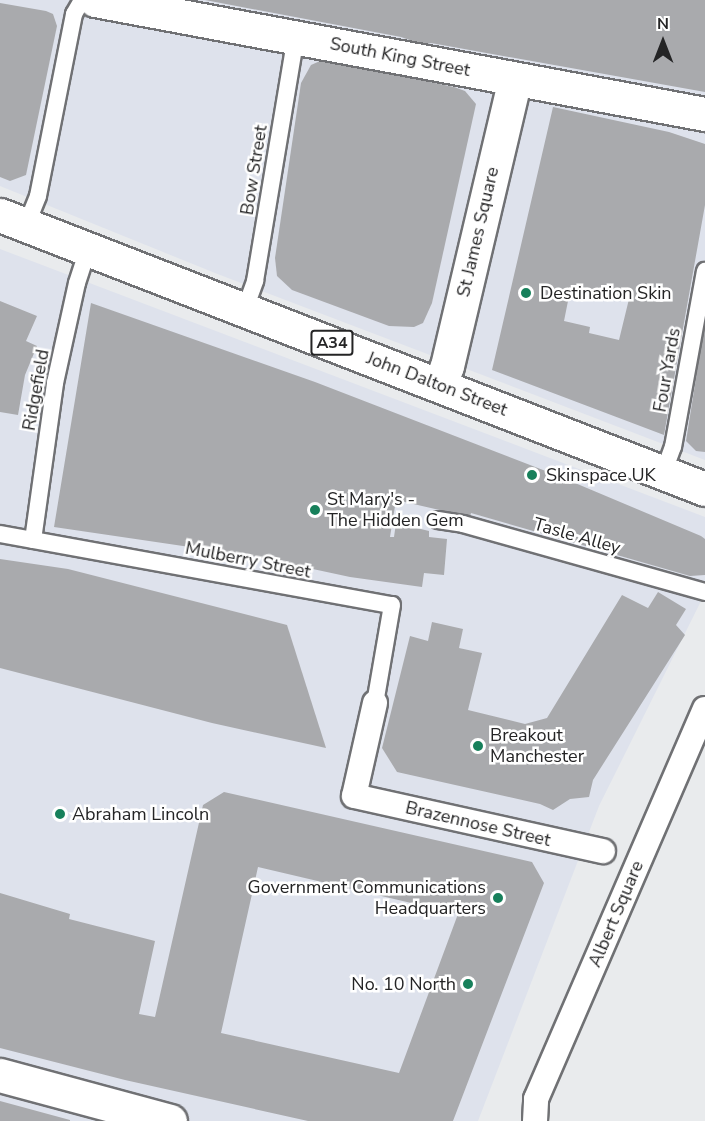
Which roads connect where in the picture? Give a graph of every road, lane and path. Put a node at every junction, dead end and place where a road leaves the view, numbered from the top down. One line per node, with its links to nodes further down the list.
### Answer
1 (82, 0): 6 (lane)
2 (95, 0): 3 (street, South King Street)
3 (296, 37): 4 (street, South King Street); 9 (lane, Bow Street)
4 (515, 79): 5 (street, South King Street); 10 (street, St James Square)
5 (705, 114)
6 (13, 221): 7 (street, John Dalton Street / A34)
7 (88, 250): 9 (street, John Dalton Street / A34); 15 (lane, Ridgefield)
8 (705, 271): 11 (lane, Four Yards)
9 (245, 309): 10 (street, John Dalton Street / A34)
10 (440, 384): 11 (street, John Dalton Street / A34)
11 (663, 474): 12 (street, John Dalton Street / A34)
12 (705, 489)
13 (438, 520): 16 (lane, Tasle Alley)
14 (0, 534): 15 (lane, Mulberry Street)
15 (33, 540): 17 (lane, Mulberry Street)
16 (705, 592)
17 (375, 703): 19 (street, Brazennose Street)
18 (705, 709): 22 (street, Albert Square)
19 (603, 851)
20 (0, 1075): 21 (street)
21 (170, 1121)
22 (535, 1121)

